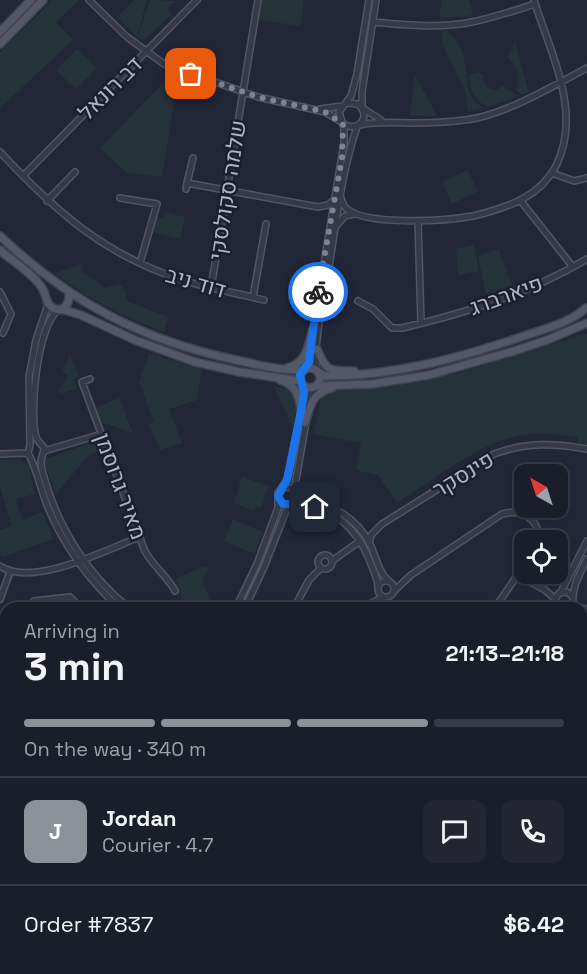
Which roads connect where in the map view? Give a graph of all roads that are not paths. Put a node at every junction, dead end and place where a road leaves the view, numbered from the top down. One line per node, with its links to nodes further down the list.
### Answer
1 (31, 0): 10 (main road)
2 (44, 0): 11 (main road)
3 (90, 0): 12 (street)
4 (197, 0): 12 (street, דב רונאל)
5 (258, 0): 15 (street, שלמה סקולסקי)
6 (369, 0): 16 (street)
7 (376, 0): 9 (street)
8 (535, 2): 9 (street); 14 (street)
9 (373, 22): 18 (street)
10 (0, 32)
11 (0, 44)
12 (146, 51): 15 (street); 26 (street, דב רונאל)
13 (587, 68): 14 (street)
14 (560, 82): 19 (street); 25 (street)
15 (243, 92): 17 (street); 28 (street, שלמה סקולסקי)
16 (344, 105): 17 (street); 18 (street); 20 (street)
17 (312, 108): 20 (street)
18 (362, 108): 19 (street); 21 (street)
19 (388, 122): 21 (street)
20 (342, 123): 21 (street); 30 (street)
21 (358, 126): 30 (street)
22 (0, 152): 26 (street, דוד ניב)
23 (193, 158): 28 (street)
24 (75, 172): 32 (street)
25 (552, 173): 27 (street); 31 (street)
26 (23, 176): 32 (street, דוד ניב)
27 (587, 178)
28 (225, 191): 33 (street); 45 (street, שלמה סקולסקי)
29 (120, 198): 42 (street, דוד ניב)
30 (338, 198): 33 (street); 34 (street); 35 (street); 38 (street)
31 (520, 200): 36 (street); 43 (street)
32 (47, 201): 42 (street, דוד ניב)
33 (318, 207): 35 (street)
34 (356, 214): 36 (street); 38 (street)
35 (331, 221): 58 (street)
36 (418, 221): 56 (street)
37 (266, 224): 48 (street, דוד ניב)
38 (336, 226): 62 (street)
39 (0, 236): 44 (main road)
40 (0, 250): 49 (main road)
41 (587, 259): 43 (street, פיארברג)
42 (140, 263): 45 (street, דוד ניב)
43 (573, 267): 56 (street, פיארברג)
44 (60, 286): 47 (main road); 49 (main road)
45 (211, 288): 48 (street, דוד ניב)
46 (0, 292): 52 (street)
47 (69, 293): 54 (main road); 63 (main road)
48 (253, 297): 50 (street, דוד ניב)
49 (47, 300): 54 (main road); 76 (street)
50 (264, 300)
51 (358, 301): 56 (street, פיארברג)
52 (3, 303): 61 (street)
53 (586, 306): 55 (main road); 66 (main road)
54 (59, 309): 67 (main road); 75 (street)
55 (587, 318)
56 (422, 323)
57 (587, 323): 60 (main road)
58 (313, 329): 63 (main road); 64 (street)
59 (587, 329): 60 (main road)
60 (570, 330): 70 (main road)
61 (3, 333)
62 (317, 349): 65 (street); 66 (main road)
63 (276, 369): 64 (main road)
64 (305, 369): 65 (main road); 69 (main road)
65 (318, 371): 66 (main road); 71 (main road)
66 (390, 371)
67 (260, 375): 69 (main road); 72 (main road)
68 (90, 379): 74 (street, מאיר גרוסמן)
69 (301, 383): 71 (main road); 72 (street)
70 (345, 384): 71 (main road); 73 (main road)
71 (316, 387): 73 (street)
72 (301, 411): 81 (street)
73 (305, 423): 82 (street)
74 (102, 435): 79 (street); 88 (street, מאיר גרוסמן)
75 (38, 443): 76 (street); 79 (street)
76 (30, 445): 80 (street)
77 (587, 450): 85 (street, פינסקר)
78 (0, 454): 80 (street)
79 (43, 454): 80 (street); 93 (street)
80 (30, 455): 93 (street)
81 (281, 489): 82 (street); 83 (street)
82 (295, 491): 84 (street); 86 (street)
83 (278, 499): 84 (street); 114 (street)
84 (291, 504): 89 (street); 115 (street)
85 (382, 524): 86 (street, פינסקר); 91 (street, פינסקר)
86 (359, 527): 91 (street)
87 (538, 530): 98 (street)
88 (140, 537): 93 (street); 104 (street, מאיר גרוסמן)
89 (360, 541): 94 (street); 102 (street)
90 (587, 542): 106 (street)
91 (369, 543): 99 (street)
92 (587, 559): 107 (street)
93 (81, 560): 97 (street); 112 (street); 113 (street)
94 (332, 561): 96 (street); 96 (street)
95 (0, 566): 97 (street)
96 (321, 568): 116 (street)
97 (10, 572): 109 (street)
98 (411, 575): 99 (street); 105 (street)
99 (390, 581): 102 (street); 105 (street)
100 (514, 581): 119 (street)
101 (534, 584): 103 (street)
102 (377, 587): 108 (street); 117 (street)
103 (540, 587): 106 (street); 120 (street)
104 (175, 591)
105 (394, 591): 108 (street)
106 (560, 592): 107 (street); 121 (street)
107 (572, 596): 122 (street)
108 (385, 597): 118 (street)
109 (0, 599)
110 (54, 602): 111 (street)
111 (75, 602)
112 (113, 602)
113 (123, 602)
114 (239, 602)
115 (248, 602)
116 (297, 602)
117 (368, 602)
118 (374, 602)
119 (499, 602)
120 (554, 602)
121 (557, 602)
122 (571, 602)

